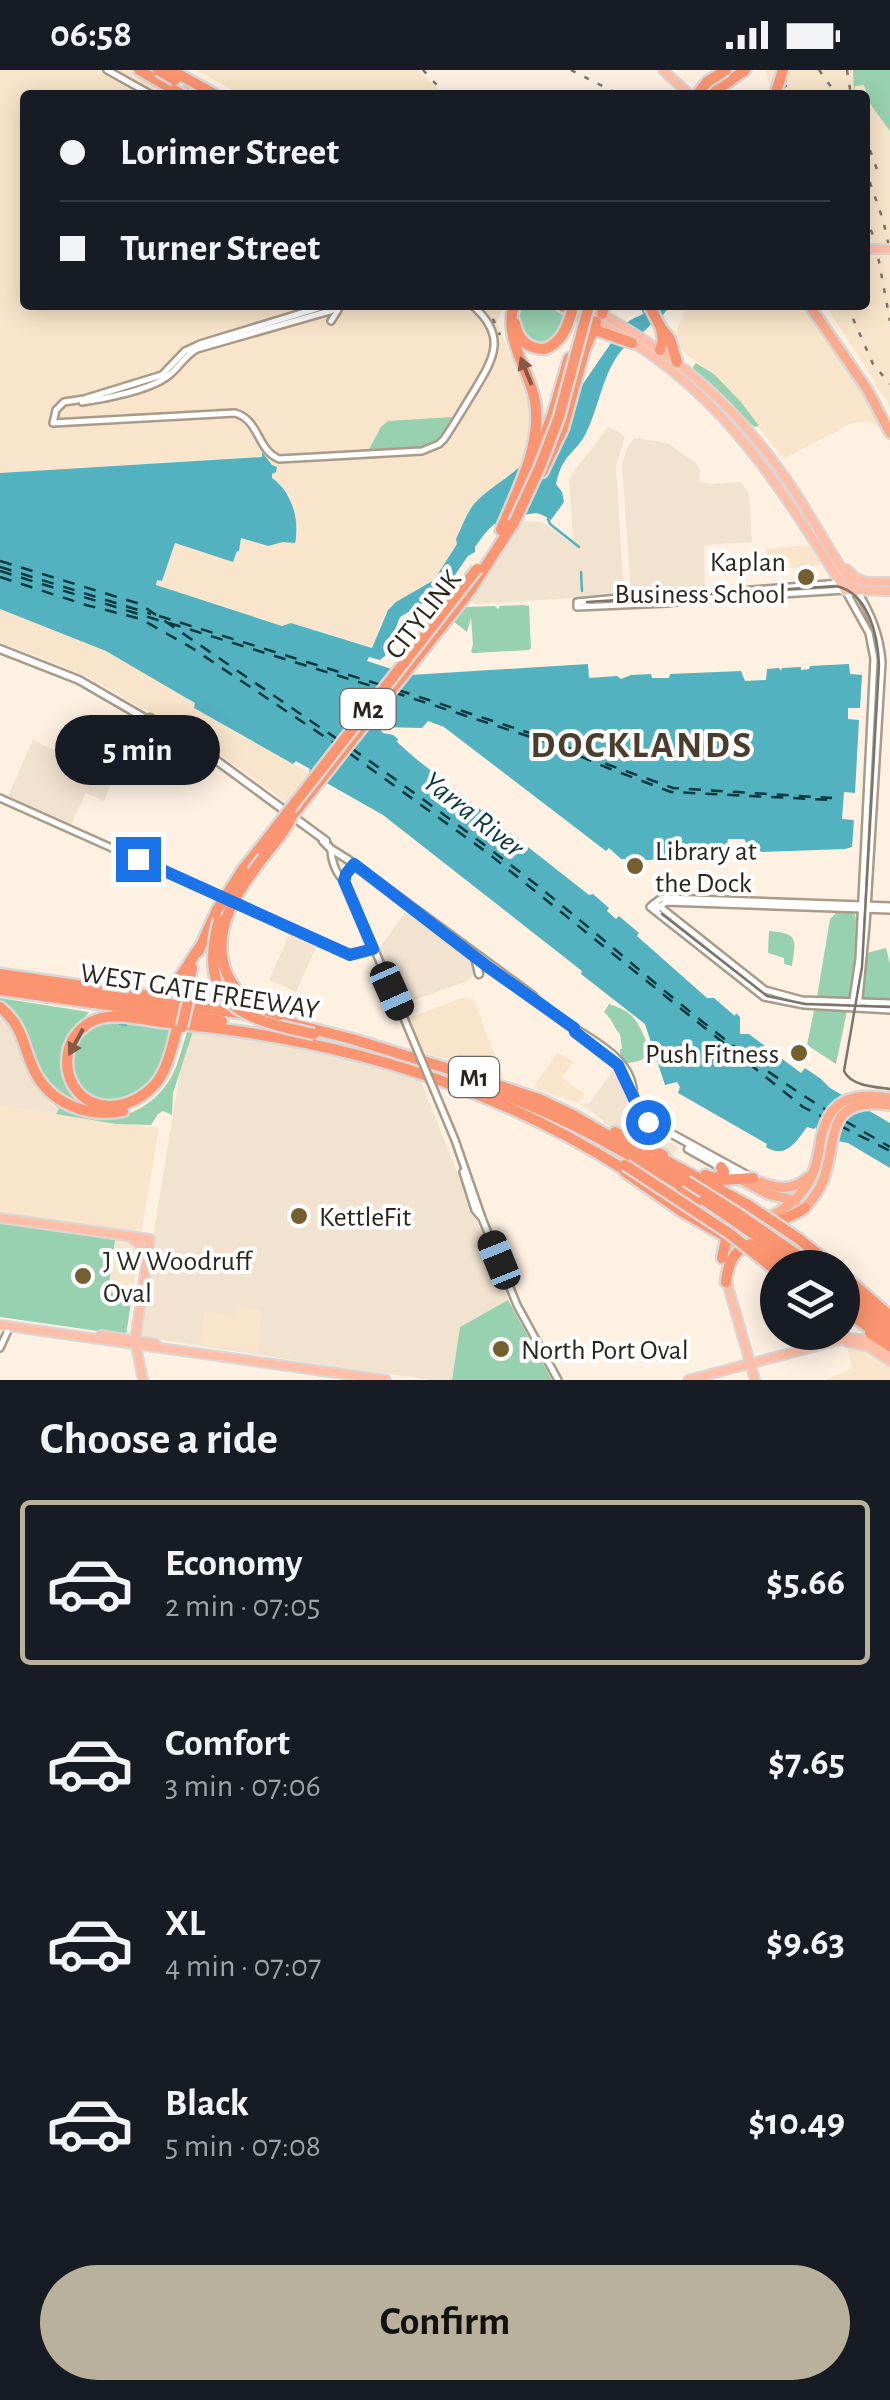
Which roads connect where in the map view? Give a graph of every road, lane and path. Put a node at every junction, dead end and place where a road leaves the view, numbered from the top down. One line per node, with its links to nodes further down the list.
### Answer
1 (108, 70): 10 (street)
2 (139, 70): 11 (highway)
3 (158, 70): 12 (highway, bridge)
4 (173, 70): 9 (main road); 13 (highway, bridge)
5 (663, 70): 14 (main road)
6 (726, 70): 15 (highway, bridge)
7 (745, 70): 16 (highway)
8 (755, 70): 17 (highway)
9 (189, 78)
10 (143, 90)
11 (175, 90)
12 (193, 90)
13 (207, 90)
14 (689, 90)
15 (698, 90)
16 (718, 90)
17 (719, 90)
18 (315, 310): 37 (street)
19 (320, 310): 28 (street)
20 (338, 310): 28 (street)
21 (477, 310): 38 (street)
22 (516, 310): 29 (highway)
23 (566, 310): 29 (highway, bridge)
24 (652, 310): 30 (highway)
25 (815, 310): 39 (highway)
26 (815, 310): 40 (highway)
27 (594, 311): 31 (main road); 31 (highway); 42 (highway, CITYLINK / M2, bridge); 42 (highway, bridge); 43 (highway, CITYLINK / M2, bridge)
28 (314, 315): 36 (street)
29 (513, 319): 43 (highway, one-way to 29)
30 (661, 328): 34 (highway); 35 (highway)
31 (616, 331): 32 (highway); 33 (main road)
32 (632, 343): 33 (main road)
33 (647, 347): 34 (main road)
34 (658, 354): 35 (main road); 46 (main road)
35 (678, 362): 41 (main road)
36 (140, 388): 37 (street); 38 (street)
37 (107, 392): 38 (street)
38 (55, 423)
39 (890, 423)
40 (890, 432)
41 (808, 512): 44 (main road); 46 (main road)
42 (514, 523): 52 (highway, CITYLINK / M2, bridge)
43 (501, 530): 62 (highway, CITYLINK / M2, bridge)
44 (867, 582): 45 (main road); 46 (main road)
45 (890, 582)
46 (848, 587): 47 (main road); 48 (street); 50 (street); 50 (street)
47 (890, 591)
48 (579, 604)
49 (0, 649): 53 (main road)
50 (879, 712): 57 (street)
51 (0, 798): 61 (street)
52 (292, 816): 59 (highway, CITYLINK / M2, bridge); 71 (highway, M2, bridge)
53 (323, 841): 54 (main road); 55 (main road)
54 (331, 849): 55 (main road); 56 (street)
55 (350, 861): 56 (street); 60 (main road)
56 (344, 881): 61 (street)
57 (864, 907): 58 (street); 68 (street); 68 (street)
58 (890, 908)
59 (219, 917): 62 (highway, CITYLINK / M2, bridge); 83 (highway, M2, bridge)
60 (440, 928): 63 (main road); 67 (main road)
61 (373, 949): 130 (street, bridge)
62 (198, 954): 65 (highway, M2); 73 (highway, CITYLINK / M2, bridge)
63 (475, 957): 64 (main road); 64 (main road)
64 (495, 972): 67 (main road)
65 (0, 977): 71 (highway, WEST GATE FREEWAY / M1)
66 (0, 993): 72 (highway, M1); 74 (highway, WEST GATE FREEWAY / M1)
67 (536, 1000): 77 (main road)
68 (855, 1004): 69 (street)
69 (890, 1006)
70 (0, 1007): 73 (highway, M2)
71 (277, 1017): 80 (highway, M2); 83 (highway, WEST GATE FREEWAY / M1); 88 (highway)
72 (196, 1025): 73 (highway, M2, one-way to 73); 75 (highway, M1)
73 (174, 1049)
74 (407, 1064): 78 (highway, WEST GATE FREEWAY / M1); 79 (highway)
75 (481, 1096): 79 (highway); 81 (highway, M1)
76 (889, 1101): 82 (highway)
77 (642, 1111): 84 (main road); 87 (main road)
78 (572, 1125): 83 (highway, WEST GATE FREEWAY / M1); 92 (highway)
79 (597, 1147): 105 (highway, bridge)
80 (656, 1152): 86 (highway, M2); 88 (highway, M2)
81 (612, 1162): 96 (highway); 98 (highway, M1, bridge)
82 (821, 1167): 87 (highway); 90 (highway)
83 (659, 1168): 100 (highway, WEST GATE FREEWAY / M1, bridge); 101 (highway, WEST GATE FREEWAY / M1, bridge)
84 (720, 1168): 85 (main road); 86 (highway)
85 (739, 1178): 86 (highway, M2); 87 (highway); 89 (highway)
86 (712, 1179)
87 (756, 1180): 90 (highway)
88 (725, 1195): 94 (highway); 94 (highway); 104 (highway, bridge)
89 (776, 1196): 90 (highway); 94 (highway)
90 (805, 1201): 93 (main road); 94 (highway); 94 (highway); 103 (highway)
91 (0, 1218): 95 (main road)
92 (720, 1220): 94 (highway); 96 (highway)
93 (777, 1232): 94 (highway); 102 (highway)
94 (756, 1233): 96 (highway); 99 (highway); 107 (highway); 109 (highway); 112 (main road)
95 (131, 1237): 97 (main road); 108 (main road)
96 (724, 1238): 106 (highway); 109 (main road)
97 (148, 1239): 108 (main road); 111 (main road)
98 (760, 1250)
99 (763, 1250)
100 (777, 1250)
101 (790, 1250)
102 (803, 1250)
103 (805, 1250)
104 (812, 1250)
105 (760, 1256)
106 (722, 1258): 109 (main road)
107 (760, 1259)
108 (143, 1260): 111 (main road)
109 (726, 1280): 112 (main road)
110 (860, 1295): 114 (highway)
111 (138, 1298): 117 (main road)
112 (736, 1312): 126 (main road)
113 (860, 1321): 119 (highway)
114 (890, 1321)
115 (3, 1325): 117 (main road); 120 (street)
116 (860, 1338): 119 (main road)
117 (133, 1342): 121 (main road); 123 (main road); 124 (main road); 128 (main road)
118 (860, 1344): 125 (main road)
119 (890, 1344)
120 (0, 1348)
121 (154, 1348): 123 (main road); 124 (main road)
122 (803, 1350): 126 (main road)
123 (185, 1351): 127 (main road)
124 (138, 1361): 128 (main road)
125 (890, 1362)
126 (751, 1364): 131 (main road); 132 (main road)
127 (353, 1377): 129 (main road)
128 (140, 1380)
129 (384, 1380)
130 (558, 1380)
131 (688, 1380)
132 (755, 1380)

